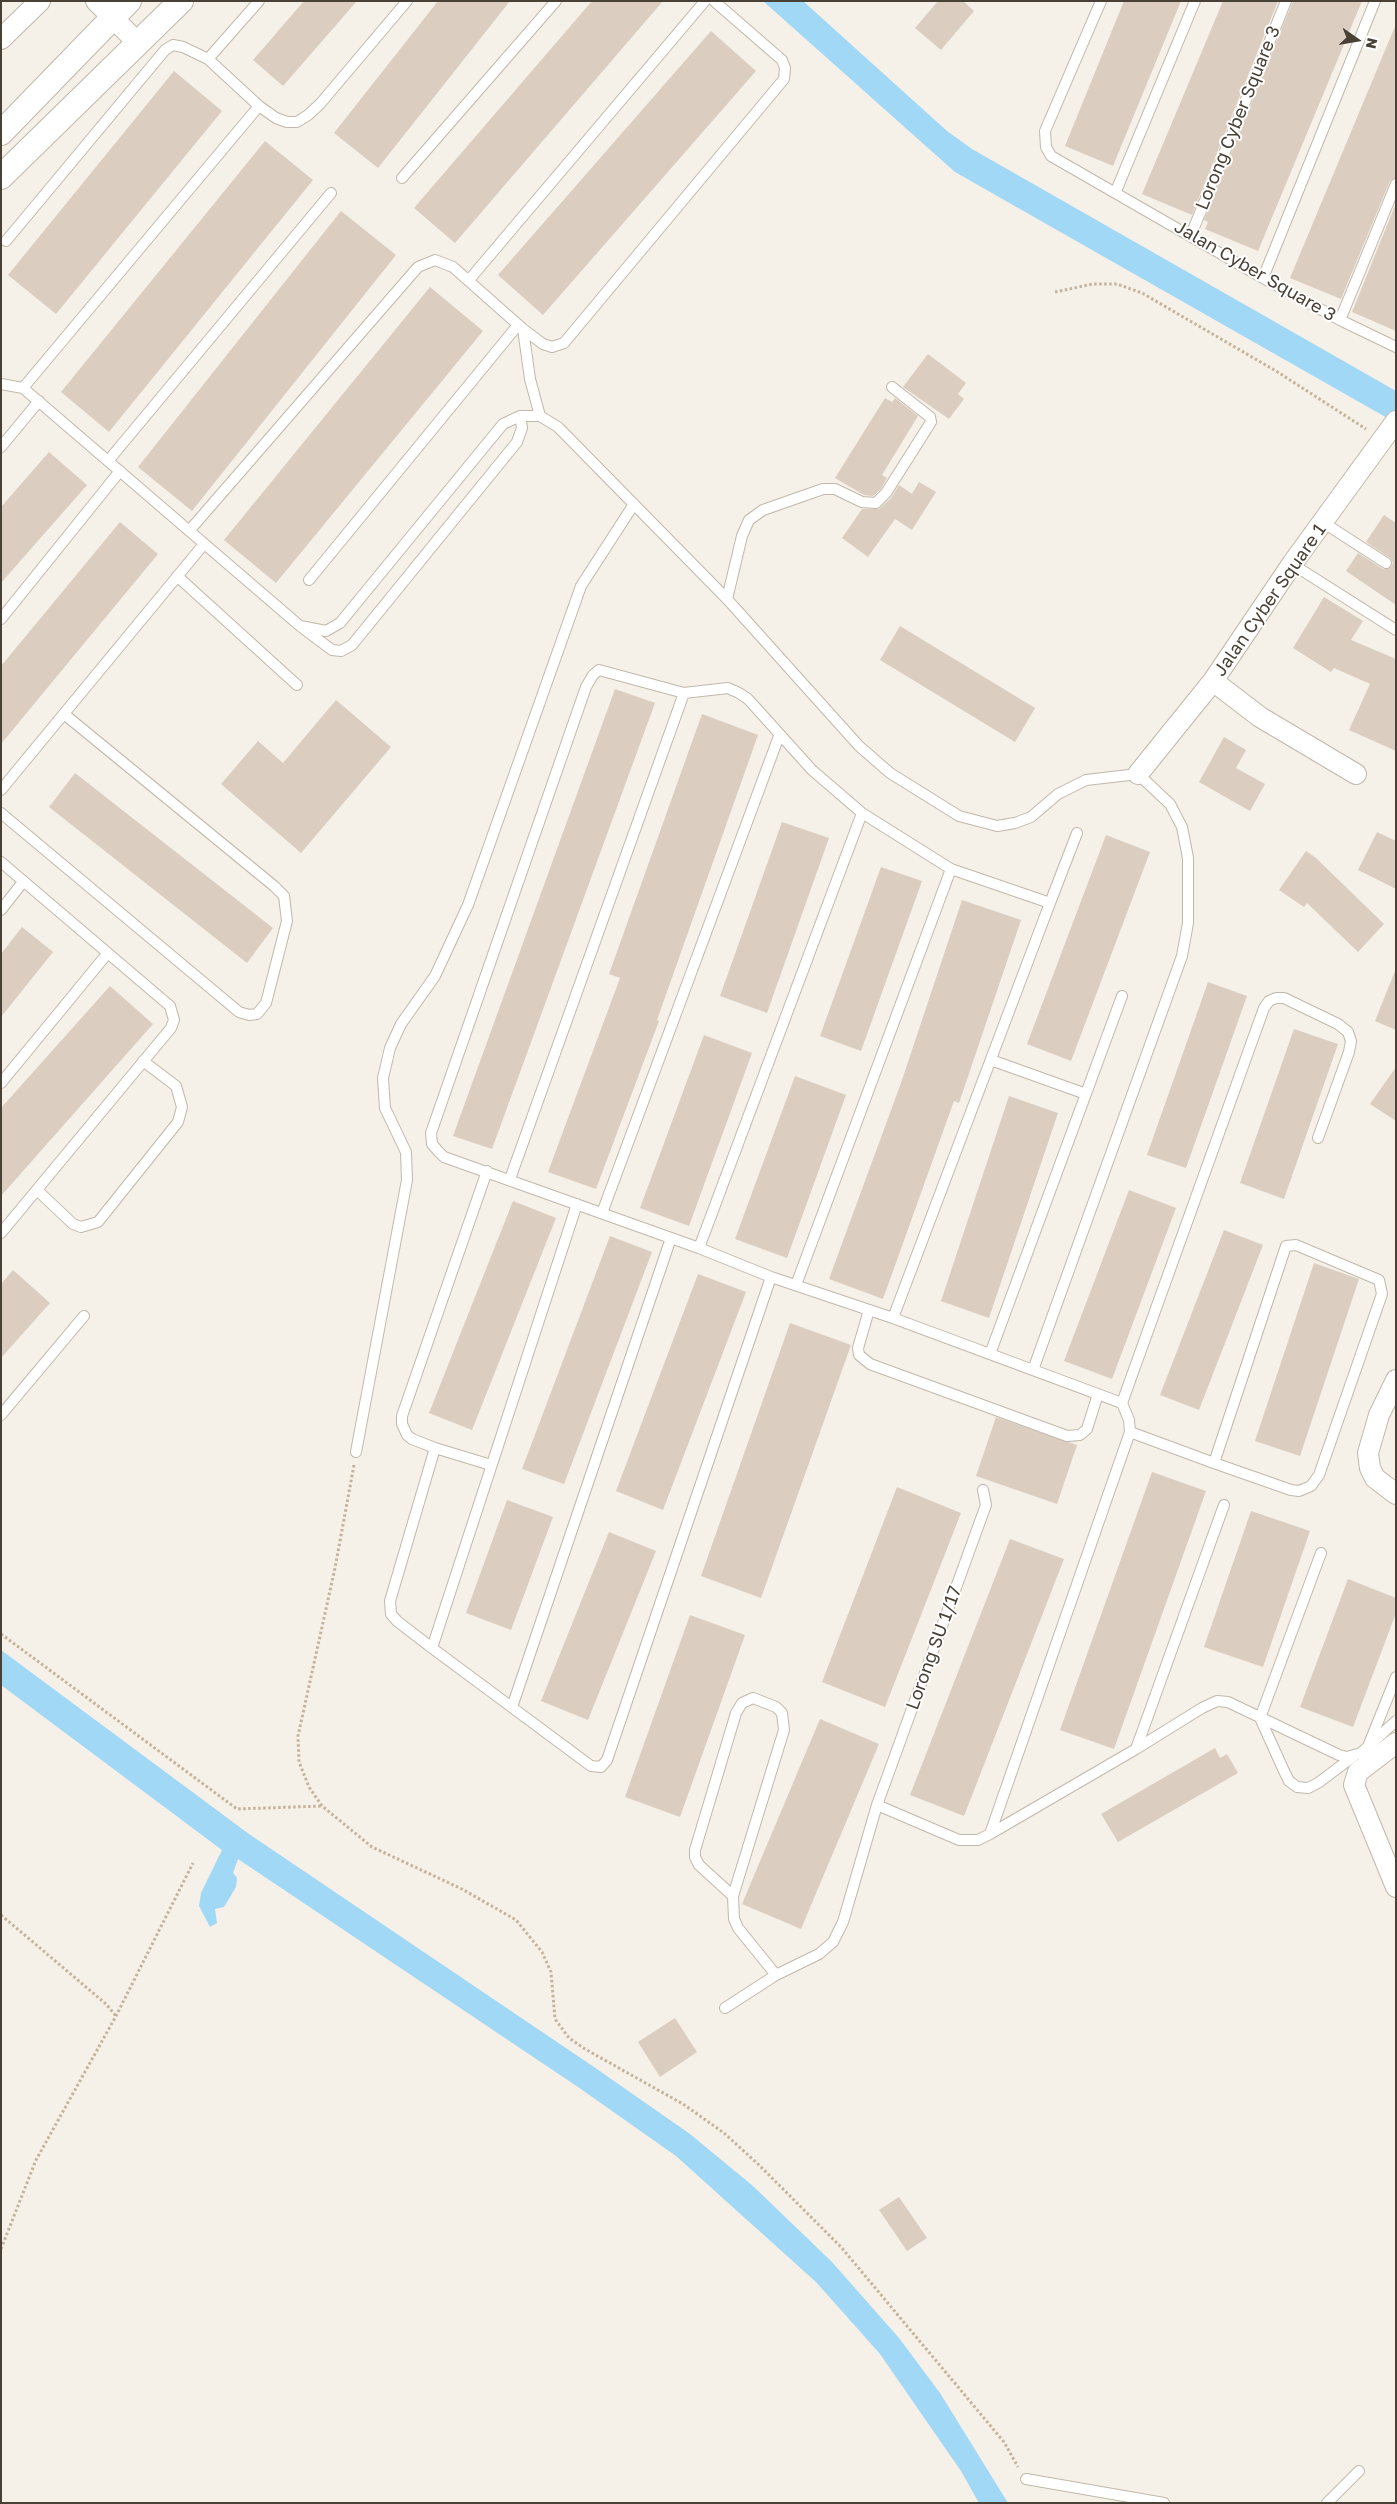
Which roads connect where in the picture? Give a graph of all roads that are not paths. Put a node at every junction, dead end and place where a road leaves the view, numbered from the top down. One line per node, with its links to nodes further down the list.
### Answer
1 (40, 1): 13 (street)
2 (259, 1): 15 (lane)
3 (407, 1): 16 (lane)
4 (556, 1): 19 (lane)
5 (705, 1): 26 (lane)
6 (714, 1): 28 (lane)
7 (1101, 1): 21 (lane, Jalan Cyber Square 3)
8 (1195, 1): 21 (lane)
9 (1286, 1): 23 (lane, Lorong Cyber Square 3)
10 (1375, 1): 25 (lane)
11 (175, 3): 14 (street)
12 (112, 7): 14 (street); 17 (street)
13 (1, 39)
14 (138, 43): 18 (street)
15 (208, 59): 16 (lane); 24 (lane)
16 (258, 106): 31 (lane)
17 (1, 133)
18 (1, 177)
19 (402, 178)
20 (1396, 184): 27 (lane)
21 (1116, 192): 23 (lane, Jalan Cyber Square 3)
22 (331, 194): 38 (lane)
23 (1191, 235): 25 (lane, Jalan Cyber Square 3)
24 (6, 241)
25 (1263, 278): 27 (lane, Jalan Cyber Square 3)
26 (469, 280): 28 (lane); 42 (lane)
27 (1340, 320): 29 (lane, Jalan Cyber Square 3)
28 (520, 327): 35 (lane); 47 (lane)
29 (1396, 347)
30 (1, 384): 31 (lane)
31 (23, 388): 33 (lane)
32 (892, 388): 48 (lane)
33 (39, 401): 37 (lane); 38 (lane)
34 (520, 416): 35 (lane); 50 (lane); 50 (lane)
35 (540, 416): 40 (lane)
36 (1391, 432): 41 (street, Jalan Cyber Square 1)
37 (1, 447)
38 (108, 461): 39 (lane)
39 (120, 471): 42 (lane); 49 (lane)
40 (634, 504): 48 (lane); 96 (lane)
41 (1324, 523): 44 (lane); 45 (street, Jalan Cyber Square 1)
42 (189, 530): 43 (lane)
43 (204, 544): 46 (lane); 50 (lane)
44 (1386, 563)
45 (1292, 564): 51 (lane); 52 (street, Jalan Cyber Square 1)
46 (177, 576): 53 (lane); 55 (lane)
47 (309, 580)
48 (726, 599): 57 (lane)
49 (1, 619)
50 (300, 626)
51 (1396, 630)
52 (1213, 681): 57 (street, Jalan Cyber Square 1); 58 (street)
53 (297, 685)
54 (684, 693): 56 (lane); 75 (lane); 76 (lane)
55 (64, 714): 59 (lane); 60 (lane)
56 (779, 736): 61 (lane); 79 (lane)
57 (1138, 774): 89 (lane)
58 (1356, 774)
59 (1, 790)
60 (1, 813)
61 (862, 813): 64 (lane); 82 (lane)
62 (1077, 833): 66 (lane)
63 (1, 862): 65 (lane)
64 (951, 869): 66 (lane); 84 (lane)
65 (24, 882): 67 (lane); 68 (lane)
66 (1050, 904): 70 (lane)
67 (1, 910)
68 (107, 954): 71 (lane); 72 (lane)
69 (1122, 996): 73 (lane)
70 (991, 1060): 73 (lane); 87 (lane)
71 (144, 1061): 77 (lane); 77 (lane)
72 (1, 1083)
73 (1086, 1094): 88 (lane)
74 (1318, 1138): 92 (lane)
75 (487, 1171): 76 (lane); 95 (lane)
76 (510, 1179): 78 (lane)
77 (37, 1190): 80 (lane)
78 (577, 1204): 79 (lane); 98 (lane)
79 (602, 1213): 81 (lane)
80 (1, 1233)
81 (671, 1238): 82 (lane); 105 (lane)
82 (699, 1248): 83 (lane)
83 (771, 1277): 84 (lane); 105 (lane)
84 (796, 1285): 85 (lane)
85 (869, 1310): 87 (lane); 91 (lane)
86 (84, 1316): 93 (lane)
87 (893, 1318): 88 (lane)
88 (990, 1354): 89 (lane)
89 (1033, 1370): 91 (lane)
90 (1396, 1380): 100 (street)
91 (1098, 1394): 92 (lane)
92 (1122, 1402): 94 (lane)
93 (1, 1415)
94 (1130, 1432): 97 (lane); 113 (lane)
95 (435, 1448): 98 (lane); 103 (lane)
96 (356, 1452)
97 (1214, 1463): 97 (lane)
98 (491, 1465): 103 (lane)
99 (983, 1490): 112 (lane, Lorong SU 1/17)
100 (1396, 1494)
101 (1224, 1505): 110 (lane)
102 (1321, 1552): 106 (lane)
103 (432, 1648): 105 (lane)
104 (1396, 1677): 109 (lane)
105 (512, 1707)
106 (1260, 1718): 110 (lane); 111 (lane); 111 (lane)
107 (1396, 1721): 109 (lane)
108 (1396, 1744): 114 (street)
109 (1367, 1747): 111 (lane)
110 (1136, 1749): 113 (lane)
111 (1354, 1756)
112 (877, 1805): 113 (lane); 116 (lane, Lorong SU 1/17)
113 (990, 1834)
114 (1393, 1874)
115 (733, 1896): 115 (lane); 116 (lane)
116 (776, 1975): 117 (lane, Lorong SU 1/17)
117 (726, 2008)
118 (1359, 2472): 121 (lane)
119 (1026, 2479): 120 (lane)
120 (1164, 2503)
121 (1327, 2503)

